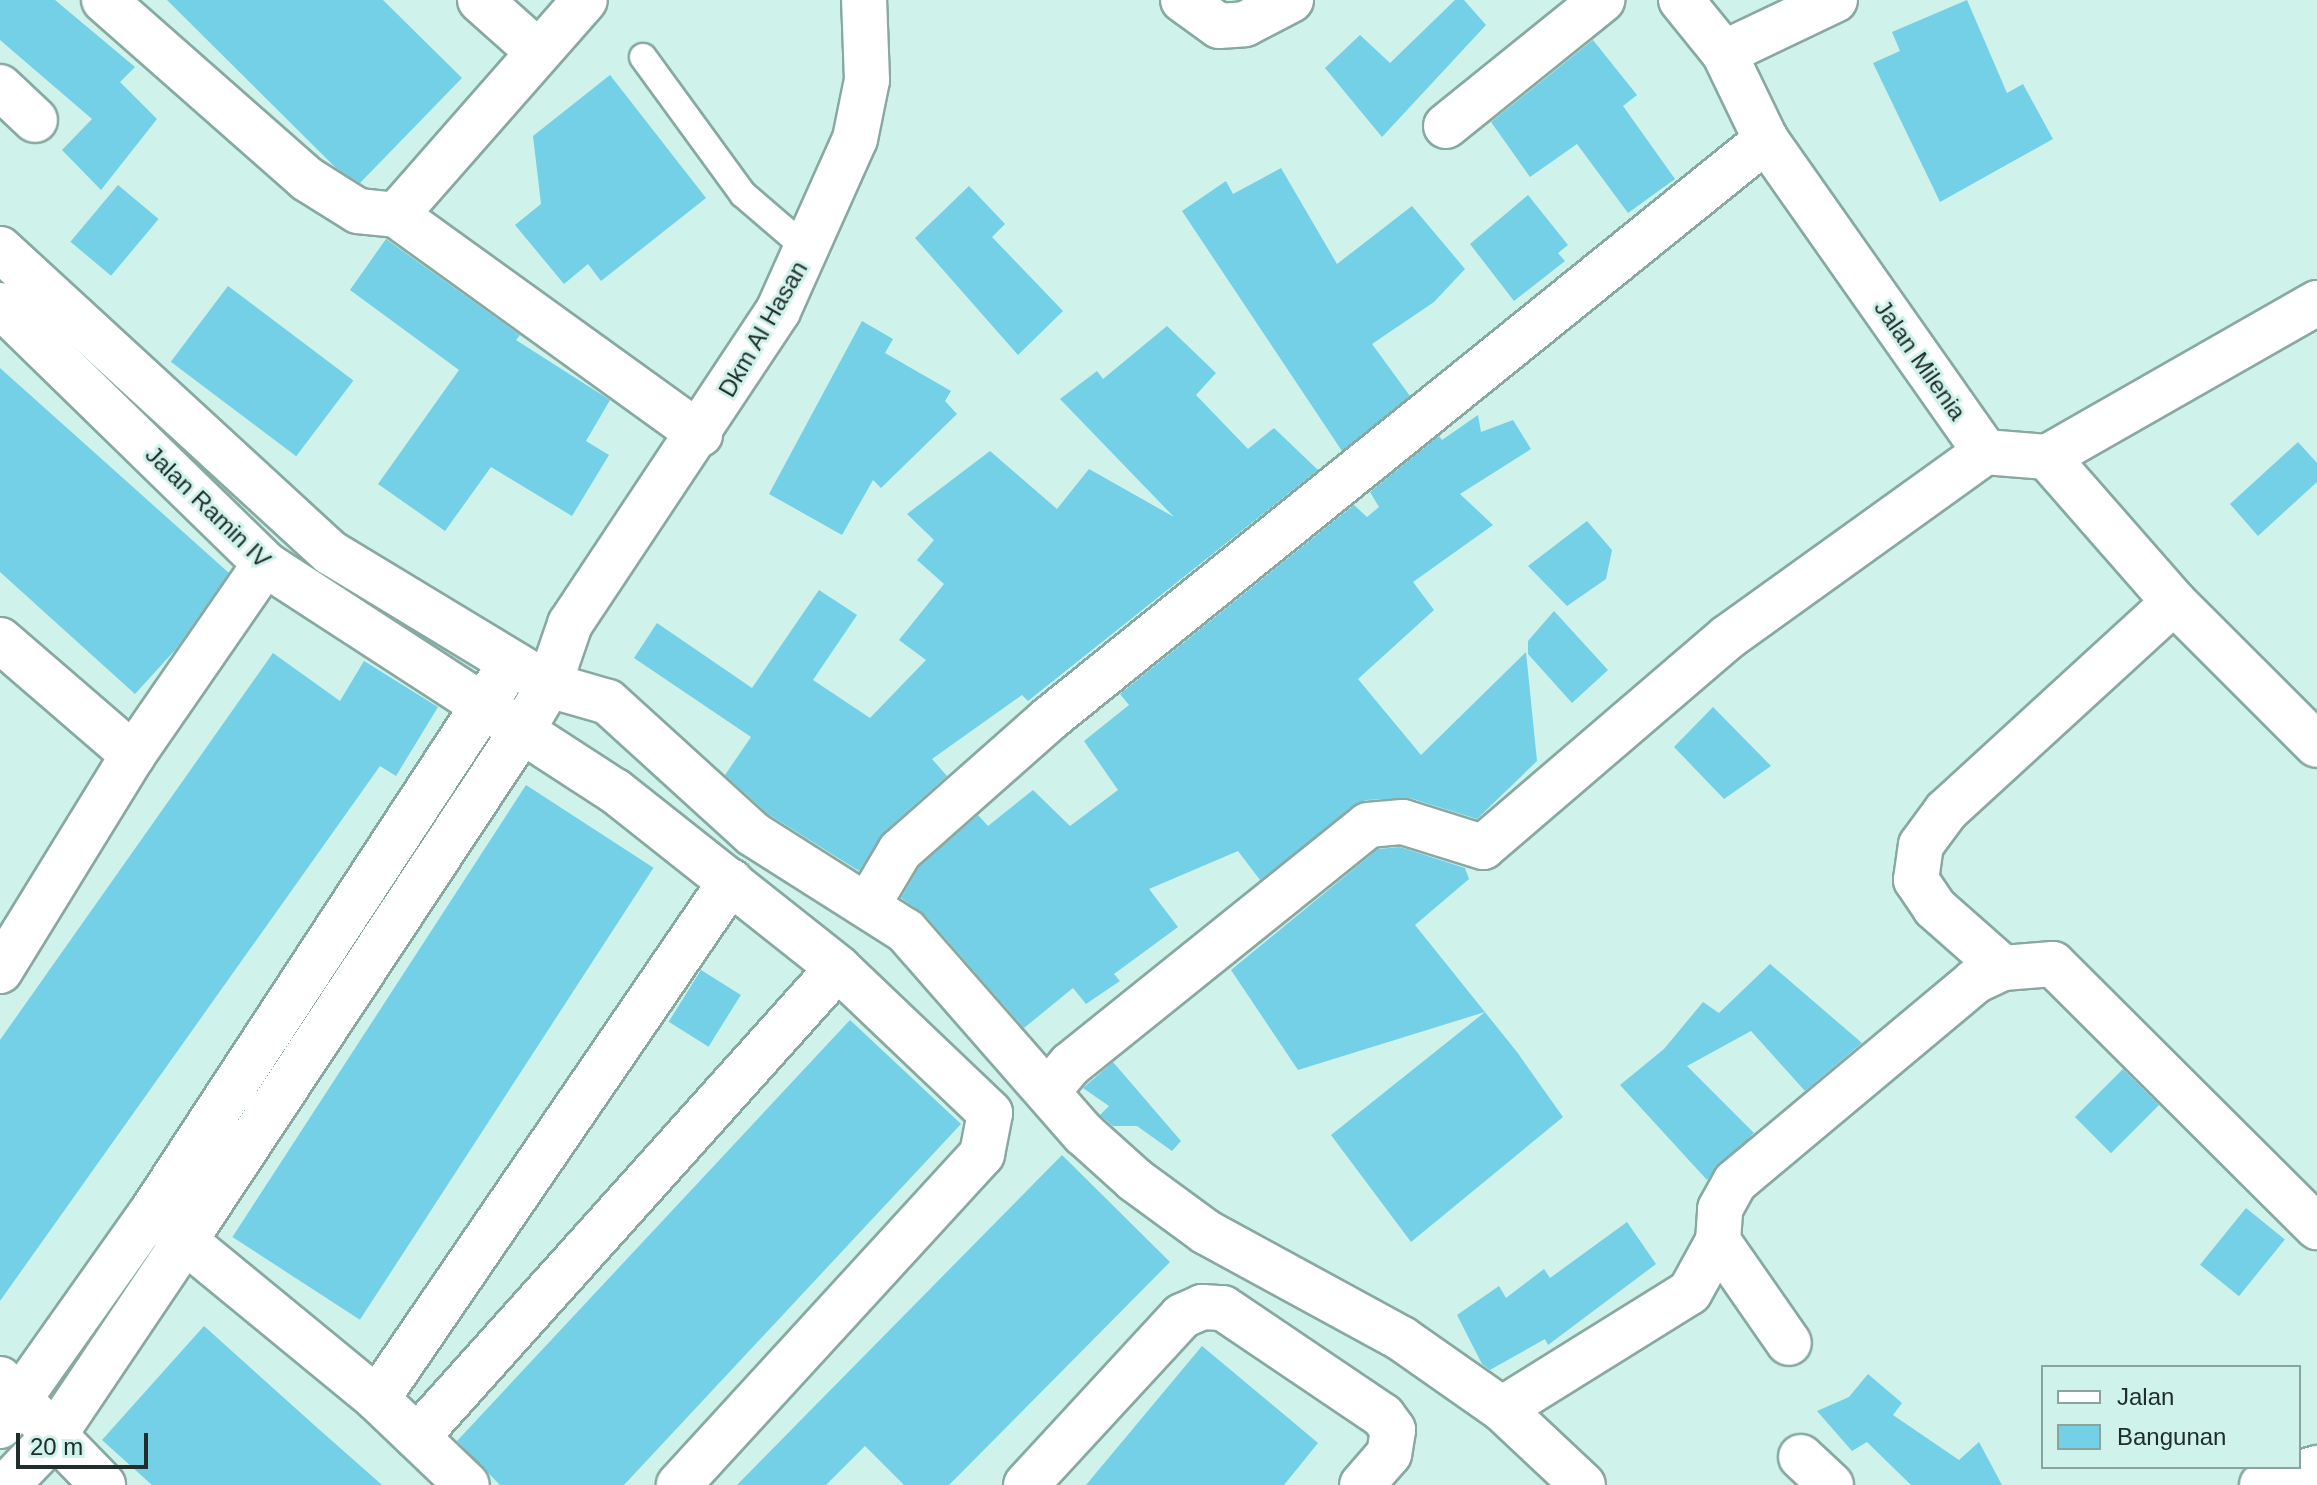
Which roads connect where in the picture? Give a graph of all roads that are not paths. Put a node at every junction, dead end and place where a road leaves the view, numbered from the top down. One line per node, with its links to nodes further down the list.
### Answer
1 (104, 0): 17 (street)
2 (480, 0): 10 (street)
3 (585, 0): 10 (street)
4 (864, 0): 19 (street, Dkm Al Hasan)
5 (1183, 0): 6 (street)
6 (1291, 0)
7 (1602, 0): 15 (street)
8 (1681, 0): 11 (street, Jalan Milenia)
9 (1835, 0): 11 (street)
10 (537, 51): 17 (street)
11 (1724, 53): 16 (street, Jalan Milenia)
12 (643, 57): 19 (lane)
13 (0, 87): 14 (street)
14 (35, 120)
15 (1446, 126)
16 (1766, 140): 23 (street, Jalan Milenia); 34 (street)
17 (396, 215): 22 (street)
18 (0, 249): 28 (street)
19 (808, 250): 22 (street, Dkm Al Hasan)
20 (2317, 303): 24 (street)
21 (0, 305): 25 (street, Jalan Ramin IV)
22 (700, 434): 28 (street, Dkm Al Hasan)
23 (1985, 452): 24 (street); 38 (street)
24 (2047, 457): 26 (street)
25 (265, 564): 29 (street, Jalan Ramin IV); 32 (street)
26 (2174, 602): 31 (street); 36 (street)
27 (0, 640): 32 (street)
28 (531, 675): 29 (street); 30 (street); 34 (street)
29 (481, 705): 30 (street, Jalan Ramin IV); 39 (street)
30 (521, 732): 33 (street, Jalan Ramin IV); 42 (street)
31 (2317, 745)
32 (133, 755): 37 (street)
33 (731, 881): 35 (street, Jalan Ramin IV); 44 (street)
34 (869, 903): 38 (street)
35 (838, 968): 48 (street); 52 (street, Jalan Ramin IV)
36 (2003, 968): 40 (street); 41 (street)
37 (0, 970)
38 (1048, 1091): 46 (street)
39 (151, 1213): 42 (street); 45 (street)
40 (2317, 1227)
41 (1718, 1241): 43 (street); 46 (street)
42 (184, 1242): 44 (street); 47 (street)
43 (1789, 1343)
44 (377, 1399): 48 (street)
45 (7, 1403): 47 (street)
46 (1502, 1409): 55 (street)
47 (53, 1437): 49 (street); 50 (street)
48 (417, 1437): 51 (street)
49 (6, 1480)
50 (103, 1485)
51 (467, 1485)
52 (679, 1485)
53 (1026, 1485): 54 (street)
54 (1362, 1485)
55 (1583, 1485)

